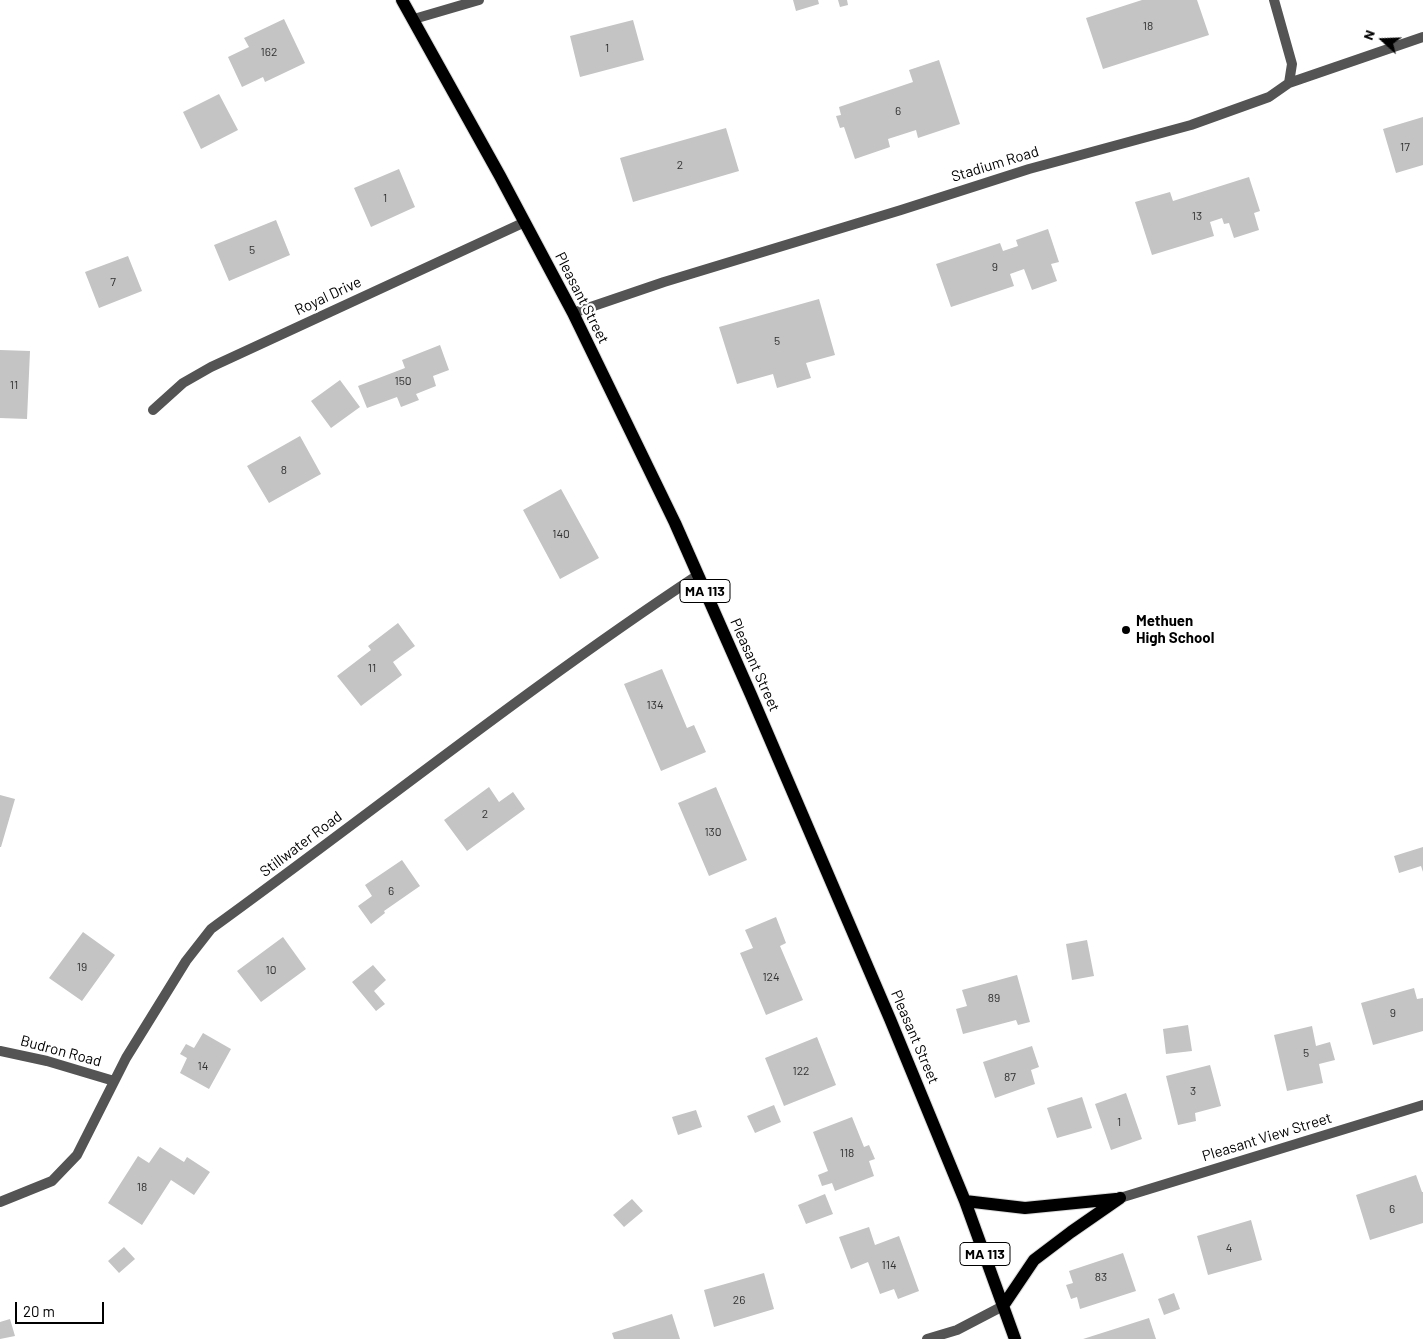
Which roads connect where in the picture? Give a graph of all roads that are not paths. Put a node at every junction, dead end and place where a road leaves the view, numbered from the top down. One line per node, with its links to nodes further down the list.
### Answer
1 (402, 0): 4 (main road, Pleasant Street / MA 113)
2 (479, 0): 4 (street)
3 (1274, 0): 6 (street)
4 (414, 19): 7 (main road, Pleasant Street / MA 113)
5 (1423, 37): 6 (street, Stadium Road)
6 (1289, 83): 8 (street, Stadium Road)
7 (525, 222): 8 (main road, Pleasant Street / MA 113); 9 (street, Royal Drive)
8 (573, 314): 10 (main road, Pleasant Street / MA 113)
9 (152, 410)
10 (698, 575): 12 (street, Stillwater Road); 16 (main road, Pleasant Street / MA 113)
11 (0, 1051): 12 (street, Budron Road)
12 (114, 1081): 15 (street, Stillwater Road)
13 (1423, 1105): 14 (street, Pleasant View Street)
14 (1120, 1198): 16 (main road); 17 (main road)
15 (0, 1202)
16 (965, 1202): 17 (main road, Pleasant Street / MA 113)
17 (1003, 1306): 18 (street); 19 (main road, Pleasant Street / MA 113)
18 (927, 1339)
19 (1015, 1339)

